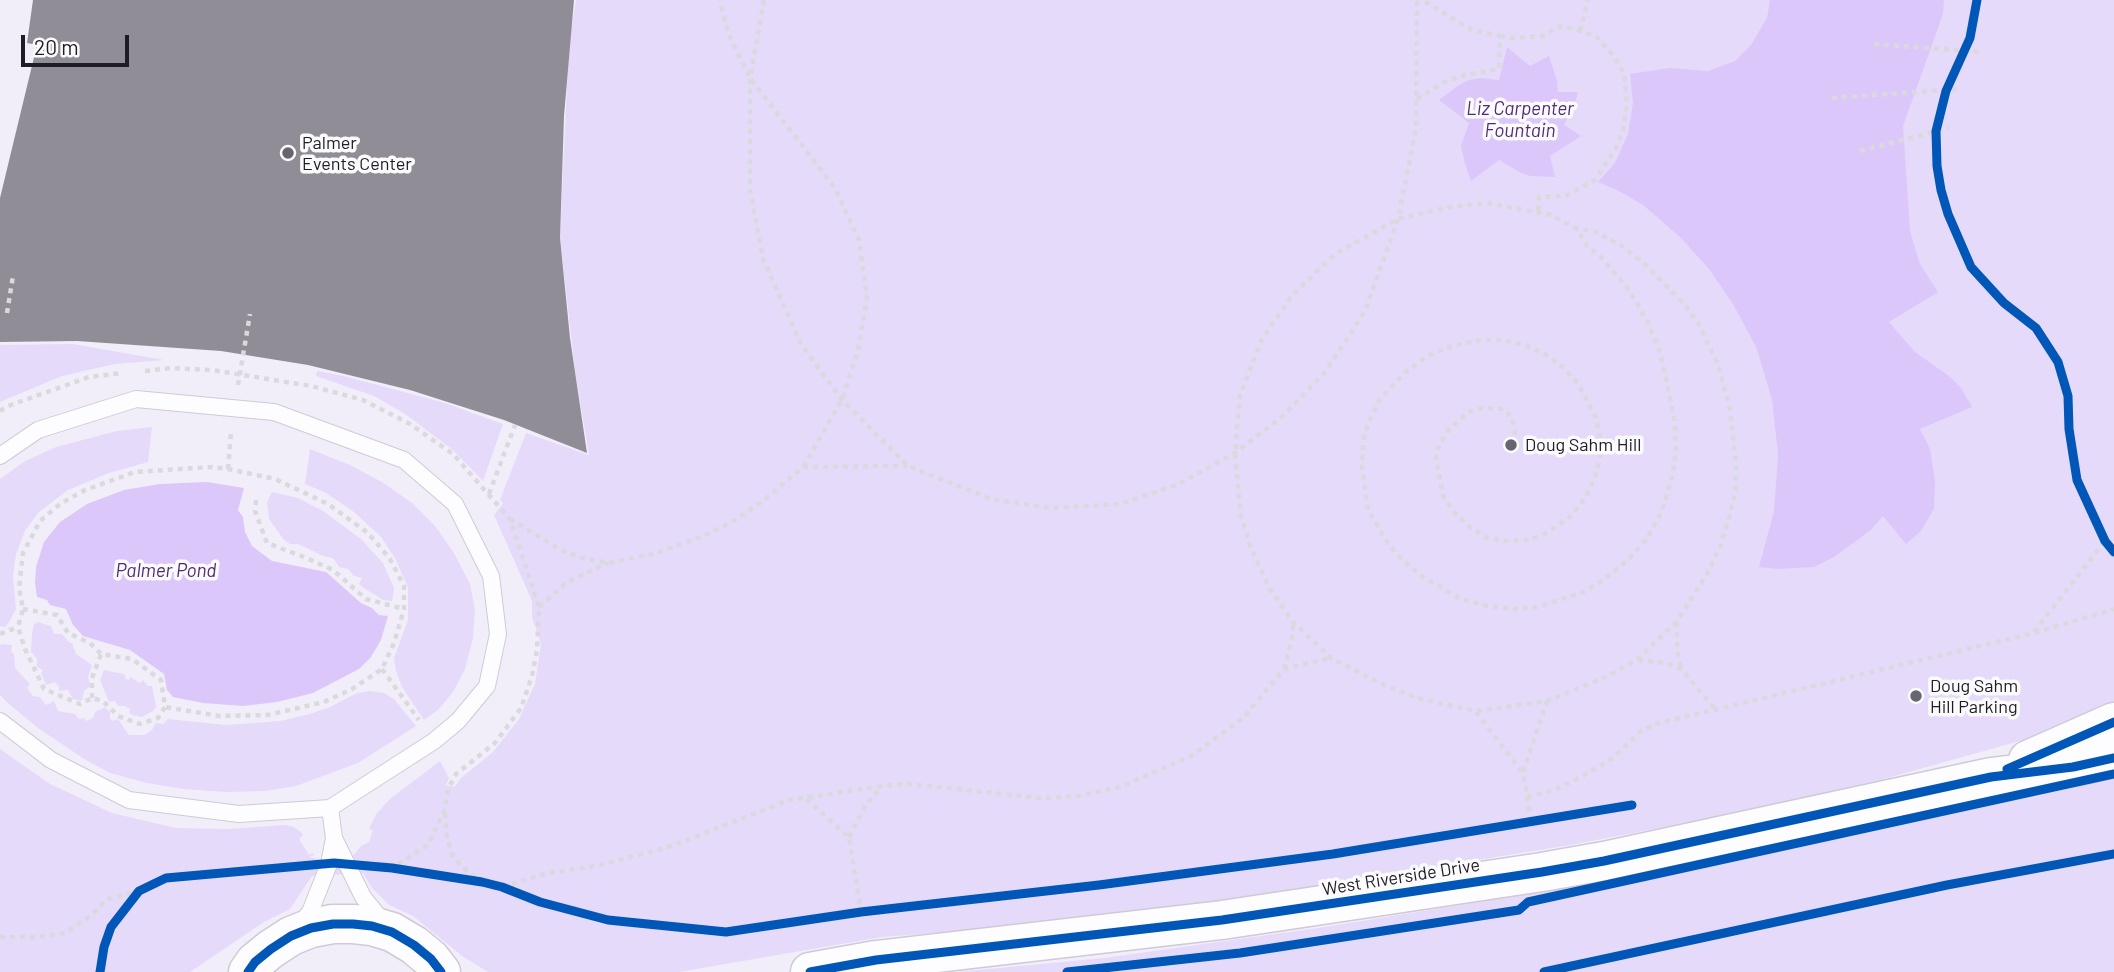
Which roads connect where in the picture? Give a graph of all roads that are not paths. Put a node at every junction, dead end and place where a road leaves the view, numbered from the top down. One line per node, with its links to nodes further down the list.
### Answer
1 (0, 456): 6 (lane)
2 (0, 722): 6 (lane)
3 (2114, 722): 5 (street, West Riverside Drive)
4 (2114, 758): 5 (street, West Riverside Drive)
5 (1991, 776): 12 (street, West Riverside Drive)
6 (330, 808): 7 (lane)
7 (334, 838): 8 (lane); 9 (lane)
8 (392, 932): 9 (street); 10 (street)
9 (290, 936): 11 (street)
10 (442, 968)
11 (246, 969)
12 (810, 972)

